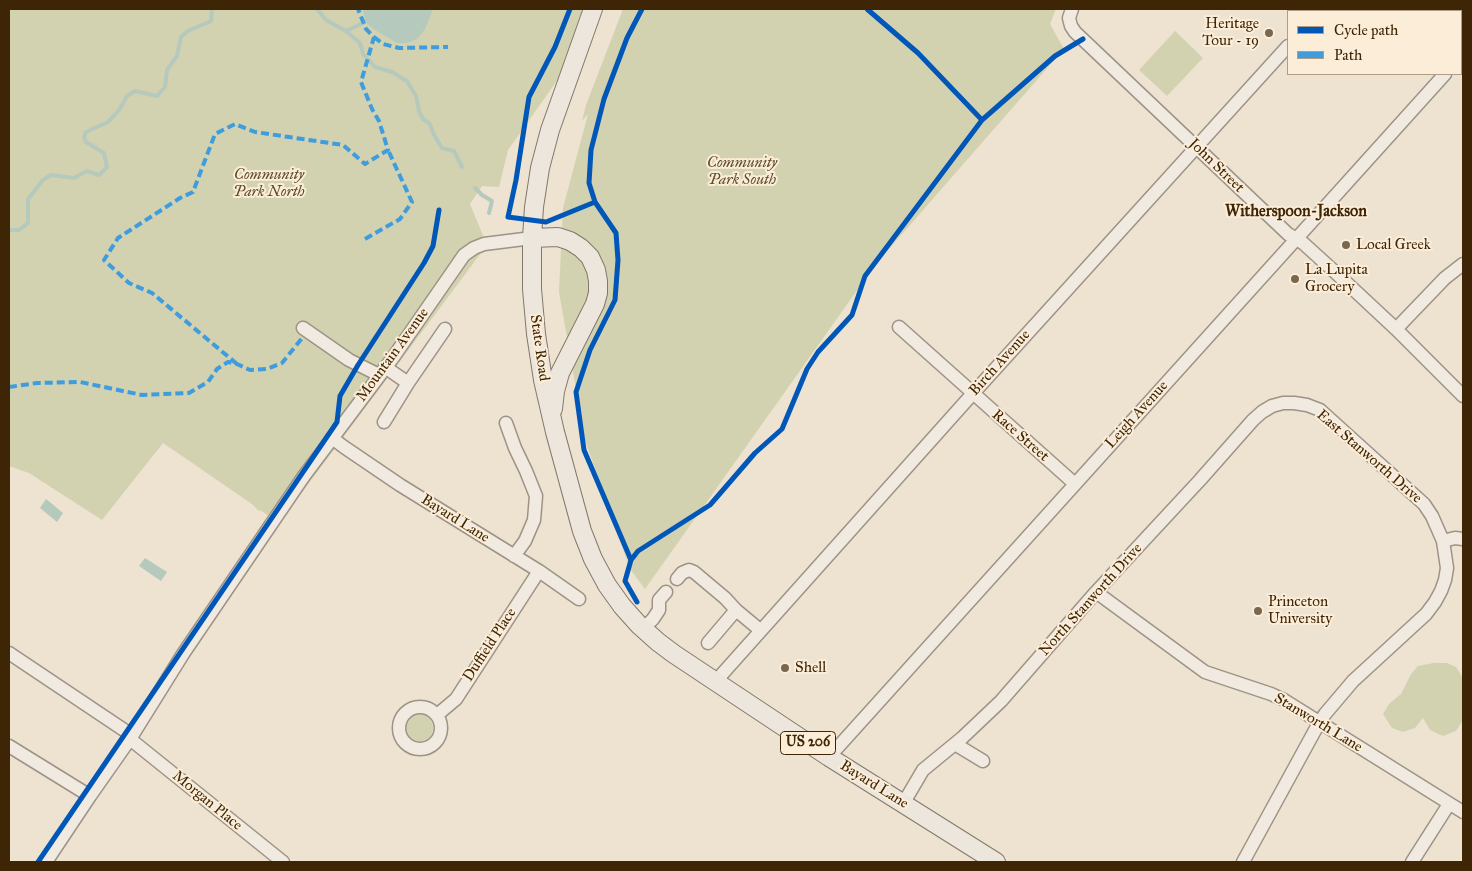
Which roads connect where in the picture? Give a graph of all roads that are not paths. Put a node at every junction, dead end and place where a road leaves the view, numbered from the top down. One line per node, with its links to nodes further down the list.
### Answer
1 (593, 9): 6 (highway, State Road / US 206)
2 (1072, 9): 5 (street, John Street)
3 (1287, 47): 5 (street, Birch Avenue)
4 (1444, 75): 7 (street, Leigh Avenue)
5 (1196, 148): 7 (street, John Street); 15 (street, Birch Avenue)
6 (532, 238): 13 (street, Mountain Avenue); 20 (highway, State Road / US 206); 20 (highway)
7 (1296, 238): 12 (street, John Street); 22 (street, Leigh Avenue)
8 (1463, 264): 12 (street)
9 (898, 326): 15 (street, Race Street)
10 (303, 328): 13 (street)
11 (445, 329): 14 (street)
12 (1396, 329): 16 (street, John Street)
13 (382, 371): 14 (street); 21 (street, Mountain Avenue)
14 (408, 383): 18 (street)
15 (973, 394): 22 (street, Race Street); 33 (street, Birch Avenue)
16 (1463, 396)
17 (1283, 403): 24 (street, East Stanworth Drive); 29 (street, North Stanworth Drive)
18 (384, 422)
19 (506, 423): 25 (street)
20 (555, 432): 32 (highway, State Road / US 206)
21 (332, 438): 25 (street, Bayard Lane); 40 (street, Mountain Avenue)
22 (1075, 484): 43 (street, Leigh Avenue)
23 (1463, 539): 24 (street)
24 (1443, 542): 39 (street, East Stanworth Drive)
25 (514, 556): 26 (street, Bayard Lane)
26 (539, 571): 30 (street, Bayard Lane); 38 (street, Duffield Place)
27 (677, 579): 31 (street)
28 (666, 592): 32 (street)
29 (1096, 592): 39 (street, Stanworth Lane); 41 (street, North Stanworth Drive)
30 (580, 599)
31 (736, 610): 33 (street); 34 (street)
32 (644, 629): 36 (highway, State Road / US 206)
33 (760, 630): 37 (street, Birch Avenue)
34 (708, 643)
35 (9, 653): 40 (street, Morgan Place)
36 (678, 657): 37 (highway, Bayard Lane / US 206)
37 (714, 682): 43 (highway, Bayard Lane / US 206)
38 (437, 715)
39 (1319, 723): 47 (street, Stanworth Lane); 52 (street)
40 (130, 739): 45 (street, Mountain Avenue); 50 (street, Morgan Place)
41 (955, 744): 44 (street); 46 (street, North Stanworth Drive)
42 (9, 746): 45 (street)
43 (829, 757): 46 (highway, Bayard Lane / US 206)
44 (983, 761)
45 (90, 796): 49 (street, Mountain Avenue)
46 (903, 804): 51 (highway, Bayard Lane / US 206)
47 (1449, 804): 48 (street, Stanworth Lane); 53 (street)
48 (1463, 812)
49 (46, 862)
50 (283, 862)
51 (996, 862)
52 (1243, 862)
53 (1412, 862)

